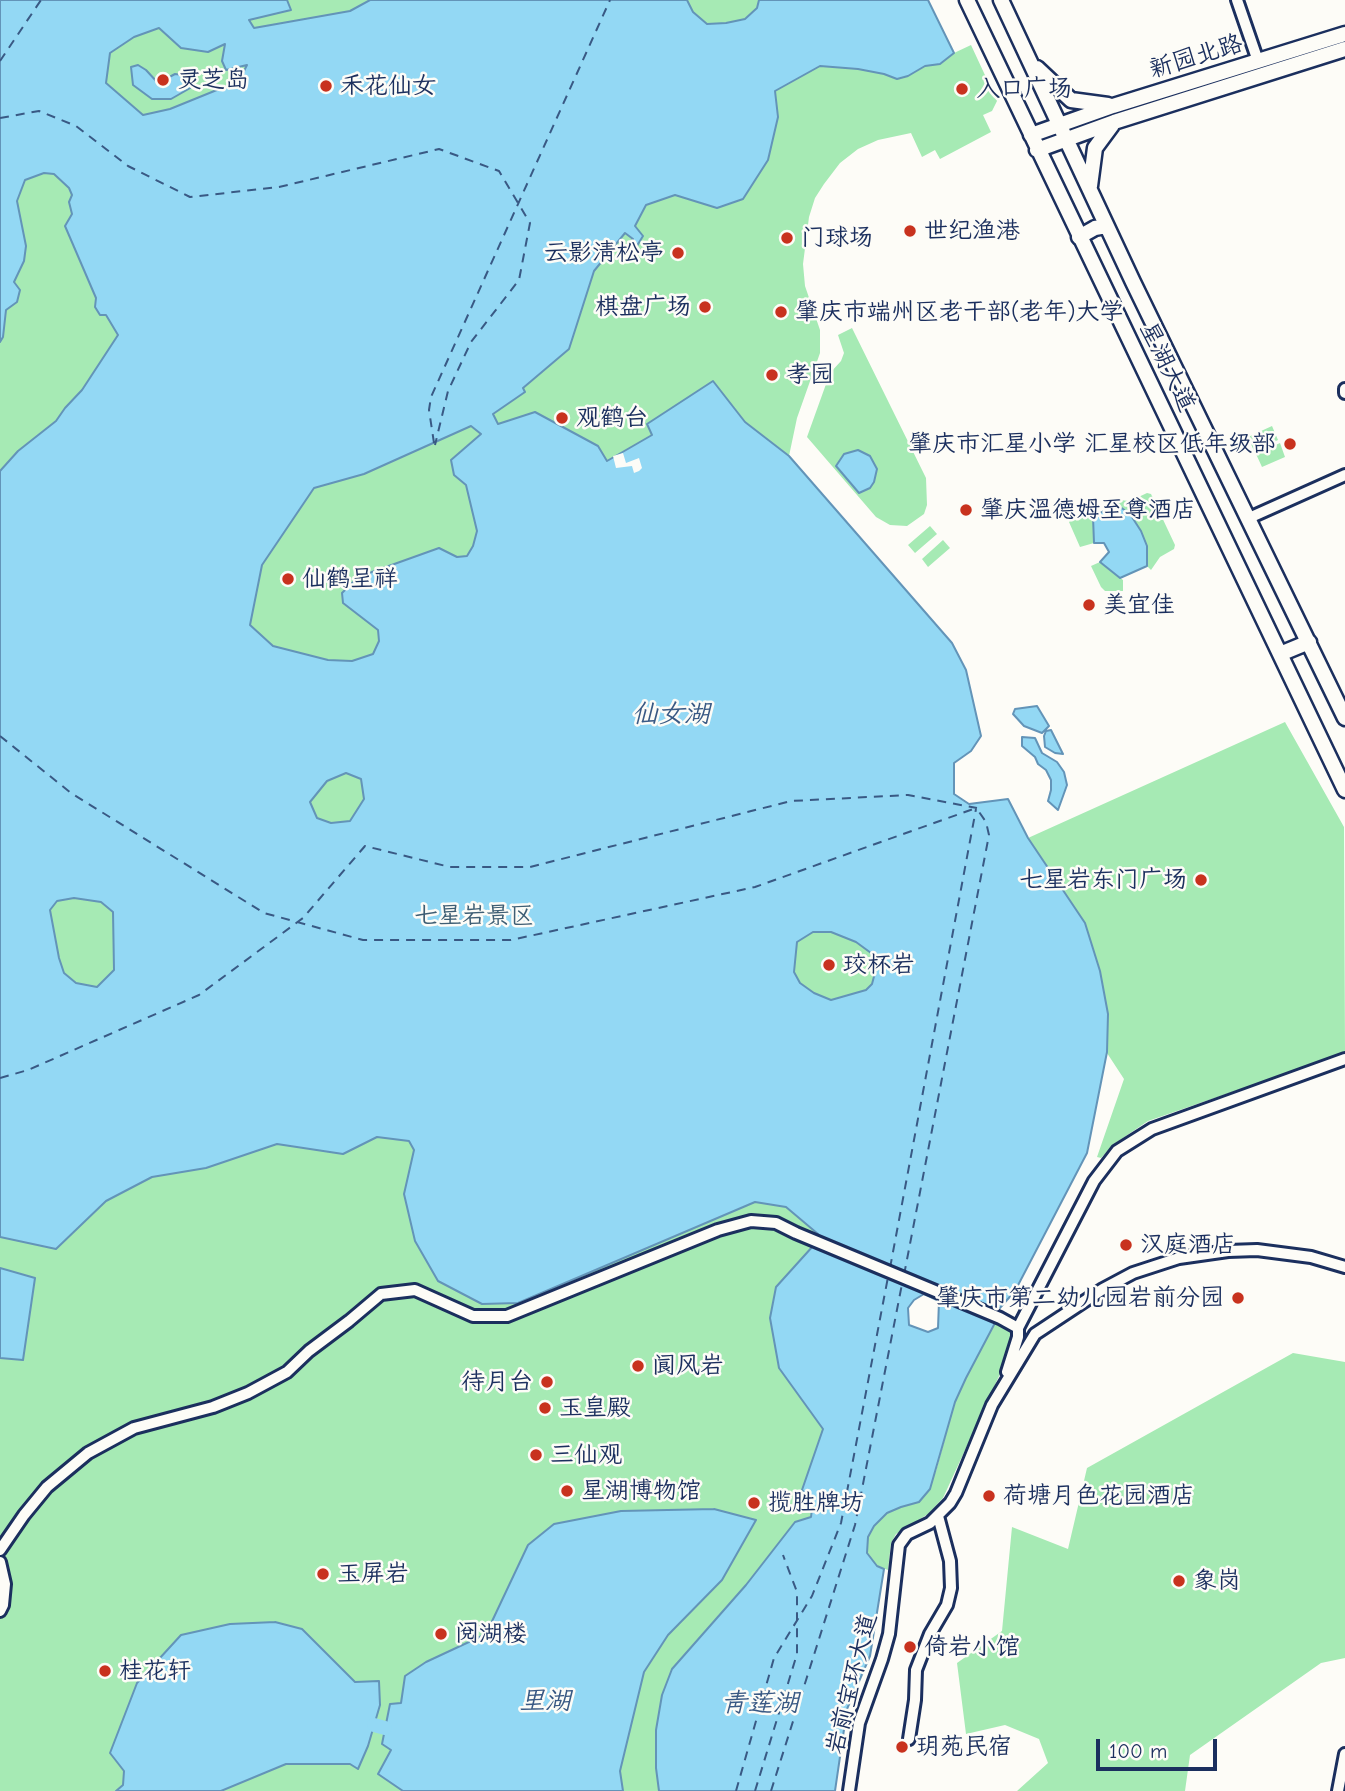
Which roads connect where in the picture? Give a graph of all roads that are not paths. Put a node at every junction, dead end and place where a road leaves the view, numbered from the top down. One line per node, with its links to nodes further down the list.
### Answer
1 (967, 0): 12 (main road, 星湖大道)
2 (1000, 0): 7 (main road, 星湖大道)
3 (1237, 0): 6 (street)
4 (1345, 34): 6 (main road, 新园北路)
5 (1345, 49): 8 (main road, 新园北路)
6 (1258, 61): 8 (main road, 新园北路)
7 (1032, 63): 9 (main road); 11 (main road, 星湖大道)
8 (1178, 94): 9 (main road, 新园北路); 10 (main road, 新园北路)
9 (1113, 106): 11 (main road, 新园北路)
10 (1114, 122): 13 (main road, 新园北路); 15 (main road)
11 (1060, 123): 12 (main road, 新园北路); 13 (main road, 星湖大道)
12 (1031, 135): 14 (main road, 星湖大道)
13 (1067, 139): 14 (main road, 新园北路); 15 (main road, 星湖大道)
14 (1037, 150): 17 (main road, 星湖大道)
15 (1090, 191): 16 (main road, 星湖大道)
16 (1106, 226): 17 (main road); 19 (main road, 星湖大道)
17 (1079, 237): 21 (main road, 星湖大道)
18 (1345, 475): 19 (street)
19 (1249, 518): 20 (main road, 星湖大道)
20 (1309, 642): 21 (main road); 22 (main road, 星湖大道)
21 (1280, 654): 23 (main road, 星湖大道)
22 (1345, 718)
23 (1345, 790)
24 (1345, 1059): 26 (street)
25 (1345, 1267): 27 (street)
26 (1019, 1331): 27 (street); 28 (street); 30 (street)
27 (1034, 1337): 28 (street)
28 (1002, 1385): 29 (street)
29 (938, 1516): 33 (street); 35 (street, 岩前宝环大道)
30 (0, 1550)
31 (0, 1562): 32 (street)
32 (0, 1611)
33 (909, 1739)
34 (1345, 1754): 36 (street)
35 (849, 1791)
36 (1338, 1791)

